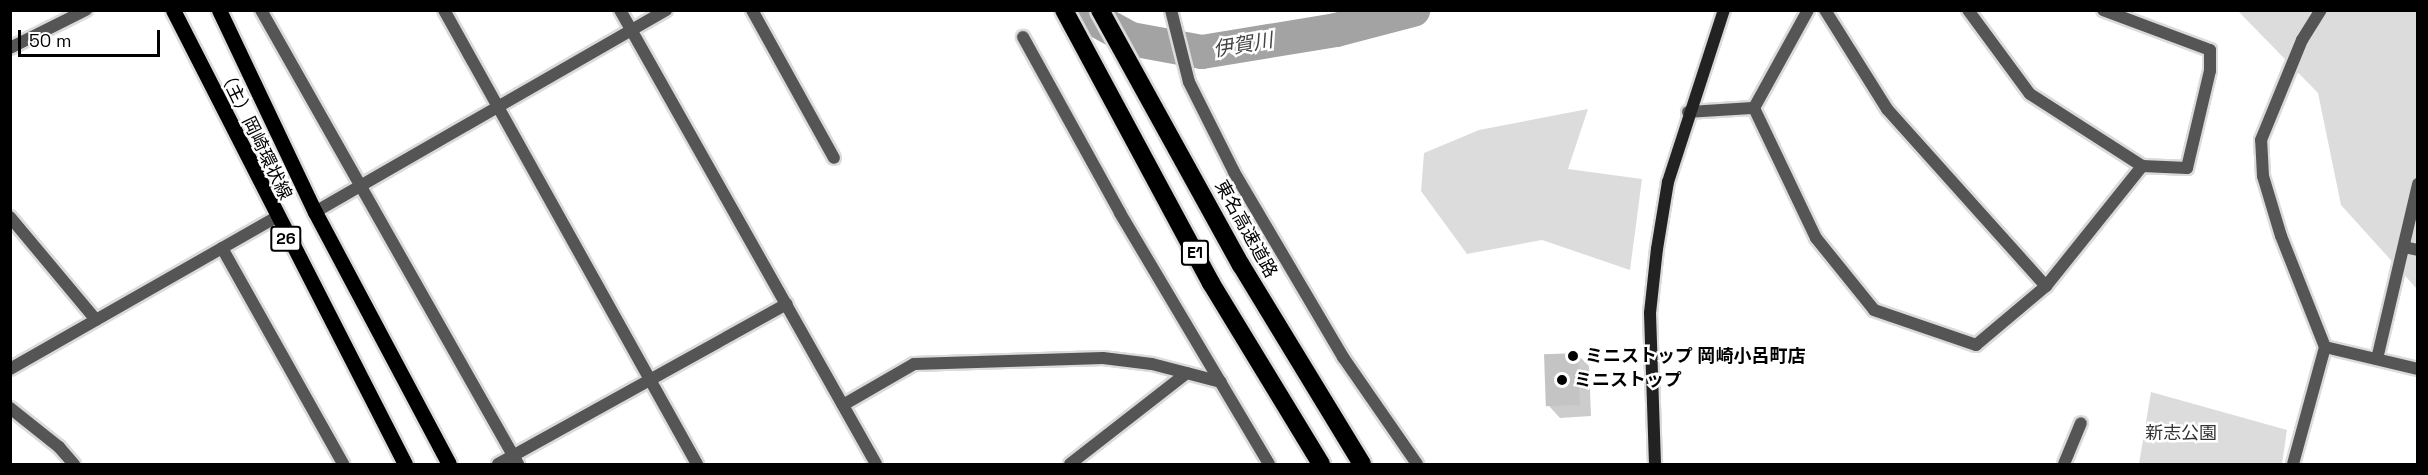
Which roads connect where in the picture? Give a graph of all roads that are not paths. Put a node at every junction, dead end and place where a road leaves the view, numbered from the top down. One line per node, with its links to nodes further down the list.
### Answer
1 (86, 10): 20 (street)
2 (173, 10): 30 (main road, （主）岡崎環状線 / 26)
3 (219, 10): 28 (main road, （主）岡崎環状線 / 26)
4 (261, 10): 26 (street)
5 (444, 10): 21 (street)
6 (620, 10): 18 (street)
7 (666, 10): 18 (street)
8 (752, 10): 24 (street)
9 (1064, 10): 58 (highway, E1)
10 (1100, 10): 59 (highway, 東名高速道路 / E1)
11 (1171, 10): 60 (street)
12 (1724, 10): 23 (street)
13 (1808, 10): 22 (street)
14 (1825, 10): 34 (street)
15 (1968, 10): 25 (street)
16 (2103, 10): 25 (street)
17 (2321, 10): 37 (street)
18 (631, 30): 21 (street); 35 (street)
19 (1023, 37): 43 (street)
20 (10, 48)
21 (497, 106): 26 (street); 42 (street)
22 (1754, 108): 23 (street); 34 (street)
23 (1688, 112): 48 (street)
24 (834, 158)
25 (2142, 166): 34 (street)
26 (358, 184): 28 (street); 47 (street)
27 (2418, 184): 31 (street)
28 (315, 212): 52 (main road, （主）岡崎環状線 / 26)
29 (10, 217): 36 (street)
30 (275, 218): 32 (street); 51 (main road, （主）岡崎環状線 / 26)
31 (2404, 247): 33 (street); 38 (street)
32 (222, 248): 36 (street); 50 (street)
33 (2418, 250)
34 (2046, 286)
35 (787, 304): 42 (street); 44 (street)
36 (96, 320): 39 (street)
37 (2325, 347): 38 (street); 62 (street)
38 (2377, 359): 40 (street)
39 (10, 369)
40 (2418, 369)
41 (1187, 373): 43 (street); 44 (street); 56 (street)
42 (649, 382): 47 (street); 54 (street)
43 (1221, 382): 57 (street)
44 (843, 405): 55 (street)
45 (10, 408): 49 (street)
46 (2081, 423): 61 (street)
47 (515, 460): 53 (street)
48 (1656, 462)
49 (74, 465)
50 (343, 465)
51 (405, 465)
52 (450, 465)
53 (498, 465)
54 (697, 465)
55 (876, 465)
56 (1070, 465)
57 (1269, 465)
58 (1321, 465)
59 (1362, 465)
60 (1417, 465)
61 (2064, 465)
62 (2293, 465)

